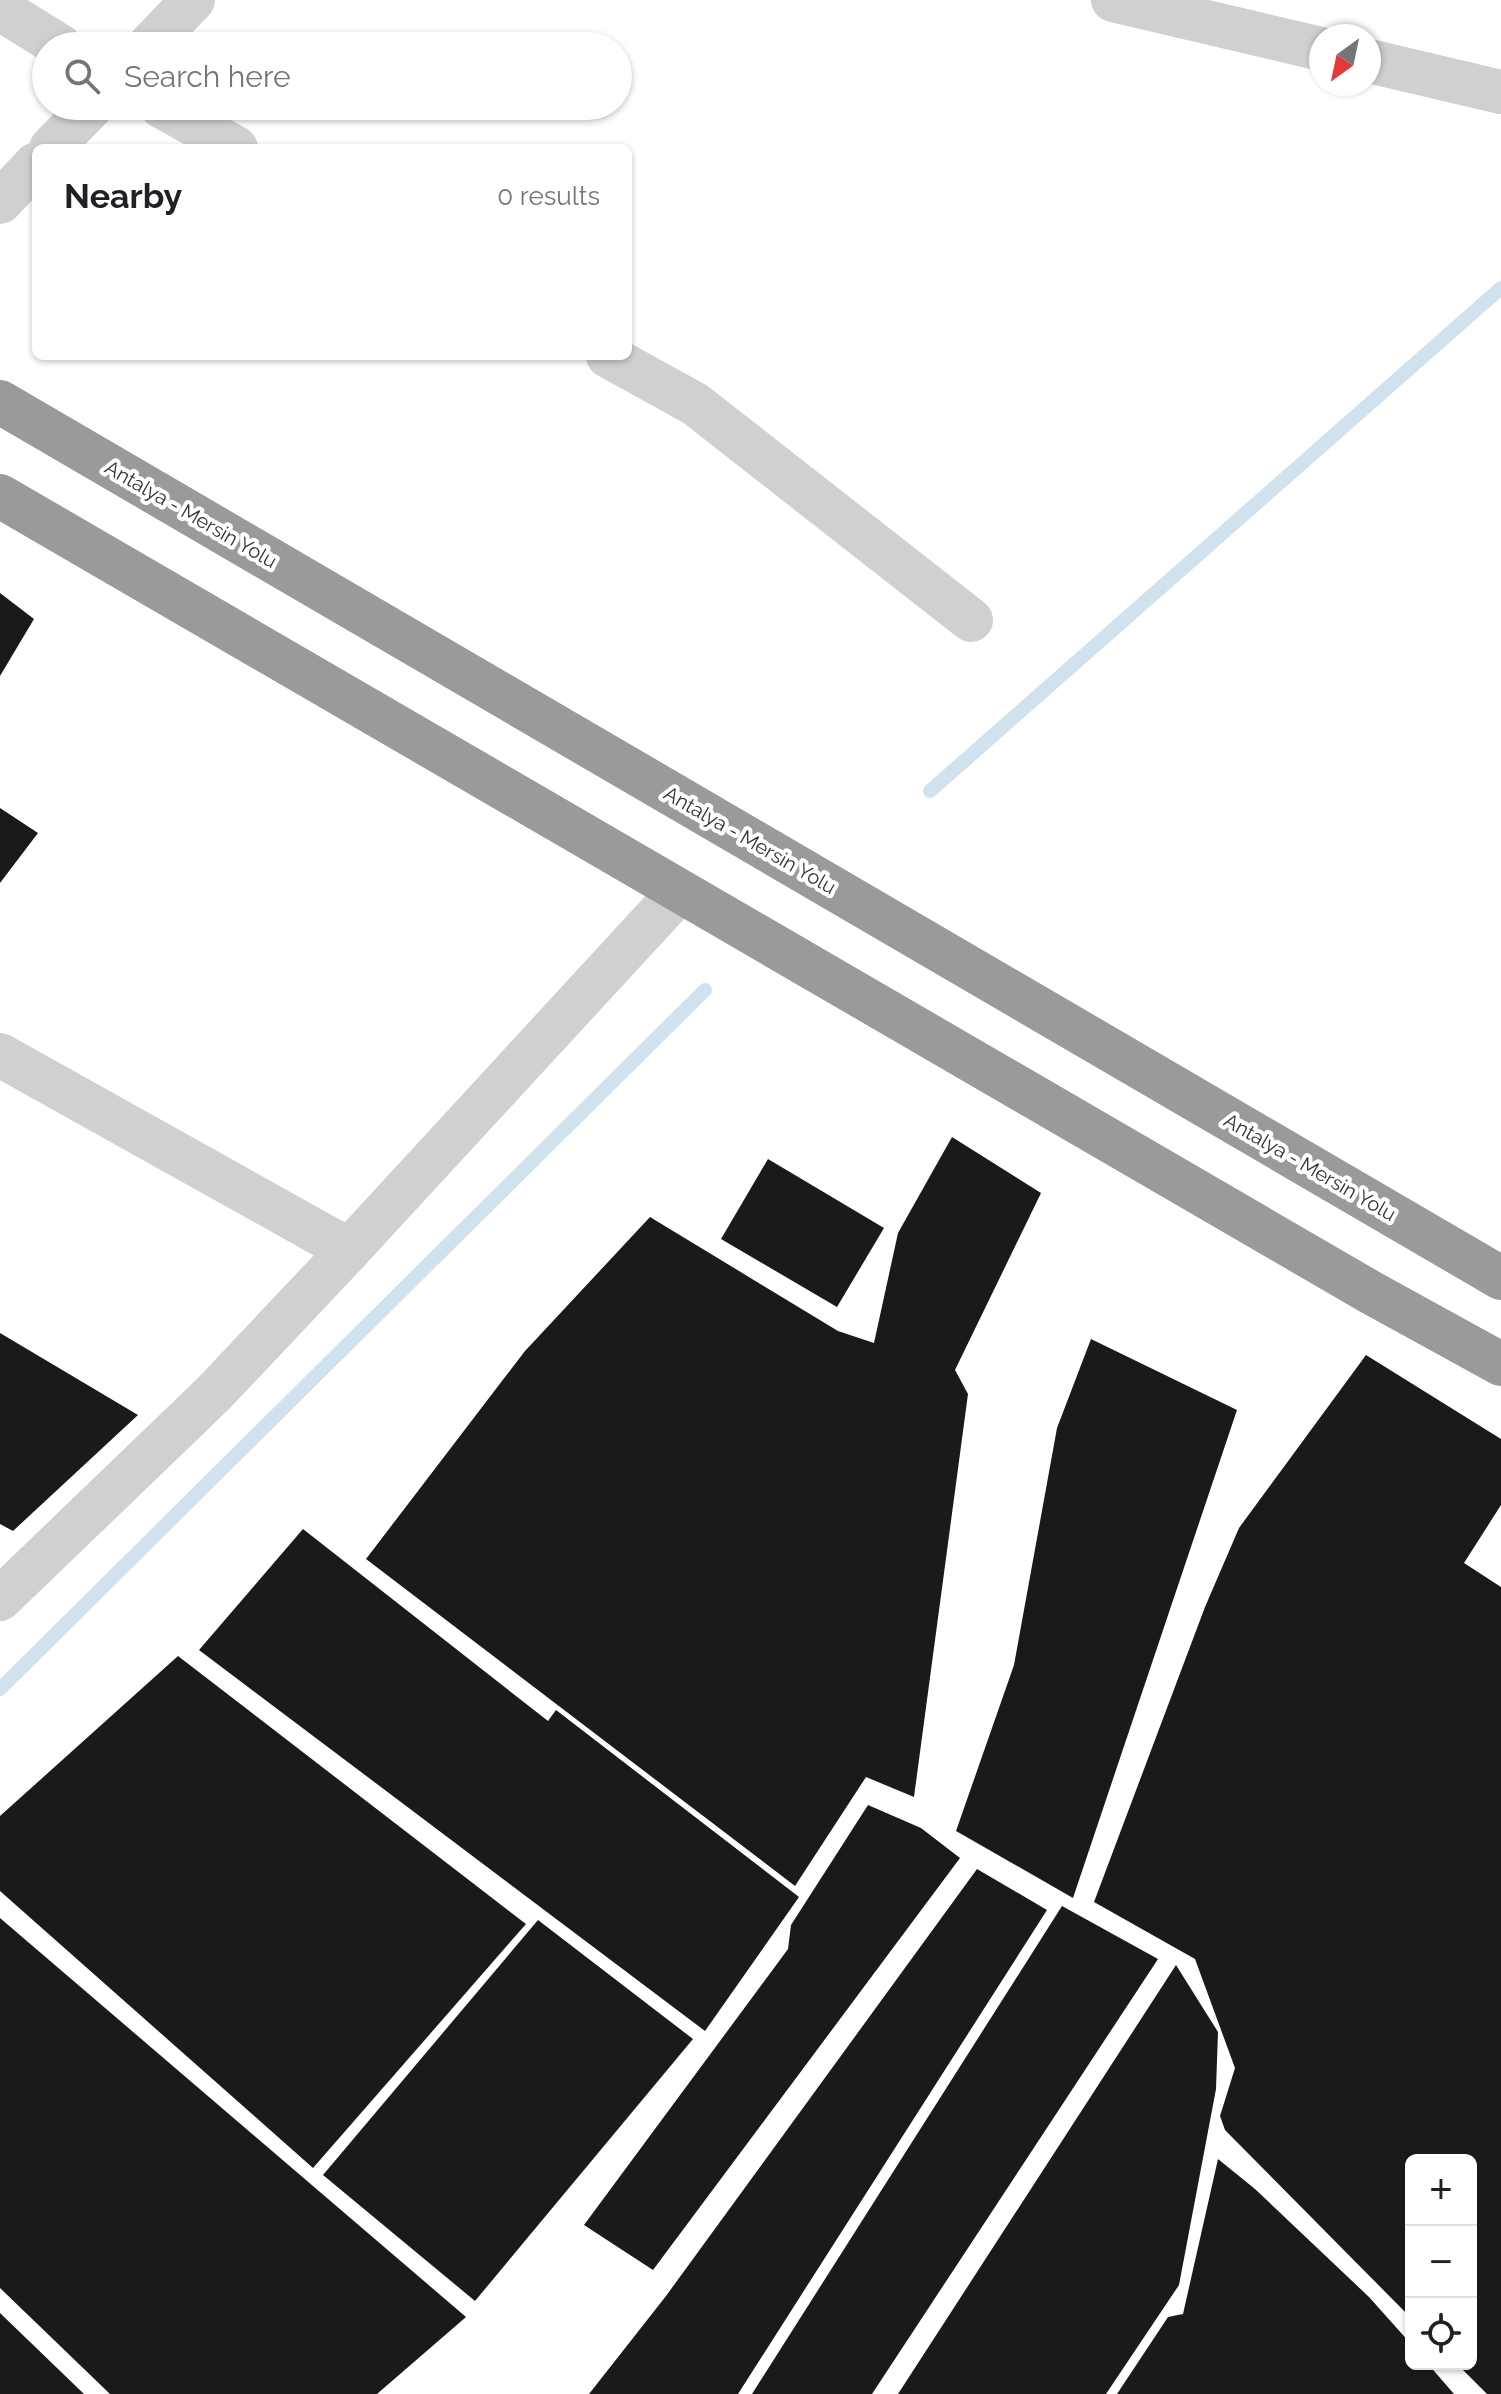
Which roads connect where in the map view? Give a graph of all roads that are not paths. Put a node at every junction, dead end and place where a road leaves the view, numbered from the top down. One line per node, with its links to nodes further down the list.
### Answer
1 (193, 0): 5 (street)
2 (1113, 0): 6 (street)
3 (0, 9): 4 (street)
4 (37, 32)
5 (162, 32)
6 (1309, 46)
7 (1381, 64): 8 (street)
8 (1501, 92)
9 (78, 120): 11 (street)
10 (186, 120): 12 (street)
11 (55, 144)
12 (229, 144)
13 (32, 168): 14 (street)
14 (0, 202)
15 (615, 360): 18 (street)
16 (0, 402): 22 (highway, Antalya - Mersin Yolu)
17 (0, 496): 19 (highway)
18 (971, 620)
19 (679, 892): 21 (street); 23 (highway)
20 (0, 1055): 21 (street)
21 (349, 1250): 24 (street)
22 (1501, 1278)
23 (1501, 1364)
24 (0, 1599)

